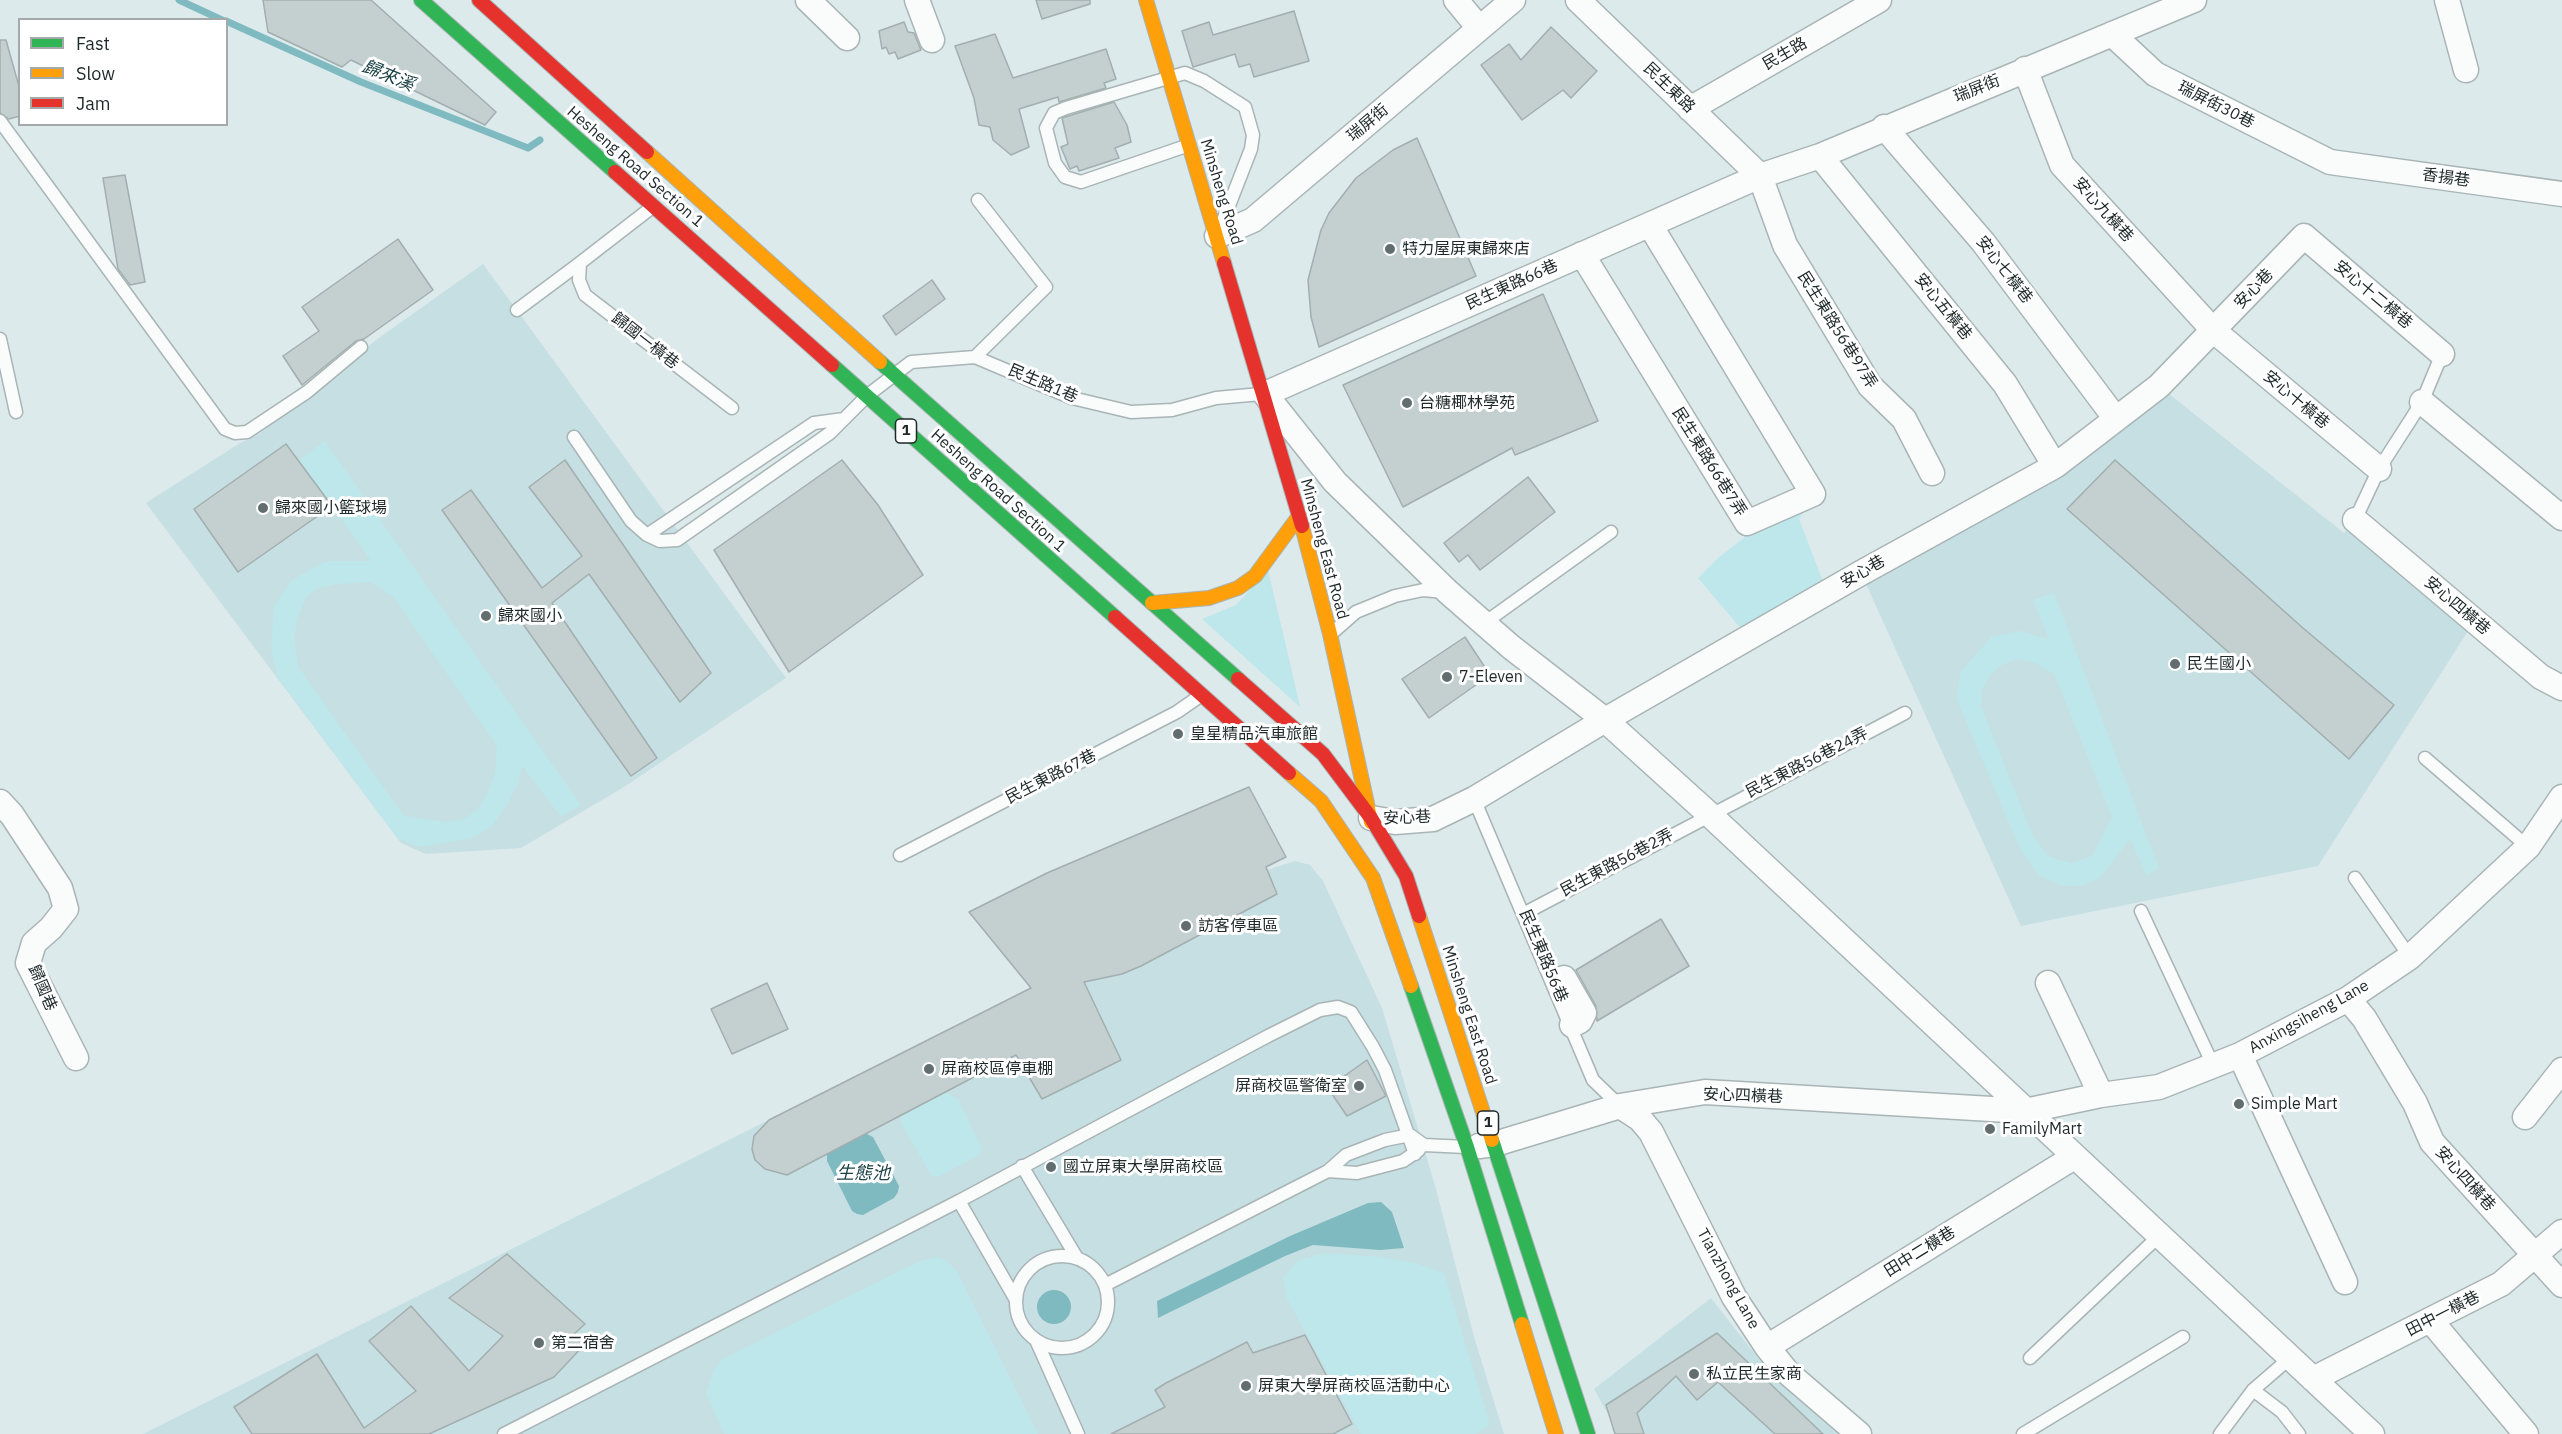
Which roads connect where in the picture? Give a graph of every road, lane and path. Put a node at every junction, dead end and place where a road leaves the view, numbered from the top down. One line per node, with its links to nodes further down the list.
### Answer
1 (421, 0): 29 (main road, Hesheng Road Section 1 / 1)
2 (479, 0): 41 (main road, Hesheng Road Section 1 / 1)
3 (808, 0): 15 (street)
4 (917, 0): 16 (street)
5 (1146, 0): 19 (main road, Minsheng Road)
6 (1456, 0): 13 (street)
7 (1513, 0): 13 (street, 瑞屏街)
8 (1578, 0): 20 (street, 民生東路)
9 (1879, 0): 20 (street, 民生路)
10 (2194, 0): 12 (street, 瑞屏街)
11 (2447, 0): 18 (street)
12 (2158, 7): 14 (street, 瑞屏街)
13 (1479, 28): 31 (street, 瑞屏街)
14 (2112, 34): 17 (street, 瑞屏街); 25 (street, 瑞屏街30巷)
15 (847, 38)
16 (932, 40)
17 (2025, 69): 22 (street, 瑞屏街); 36 (street, 安心九橫巷)
18 (2466, 70)
19 (1169, 76): 23 (main road, Minsheng Road); 23 (lane); 31 (lane)
20 (1690, 109): 26 (street, 民生東路)
21 (0, 121): 38 (lane)
22 (1884, 128): 24 (street, 瑞屏街); 48 (street, 安心七橫巷)
23 (1190, 144): 31 (main road, Minsheng Road)
24 (1820, 156): 26 (street, 瑞屏街); 50 (street, 安心五橫巷)
25 (2330, 162): 27 (street, 香揚巷)
26 (1760, 176): 30 (street, 民生東路66巷); 52 (street, 民生東路56巷97弄)
27 (2562, 194)
28 (978, 200): 40 (lane)
29 (655, 205): 34 (lane); 43 (main road, Hesheng Road Section 1 / 1)
30 (1650, 225): 33 (street, 民生東路66巷); 33 (street, 民生東路66巷7弄)
31 (1217, 236): 42 (main road, Minsheng Road)
32 (2304, 236): 36 (street, 安心巷); 39 (street, 安心十二橫巷)
33 (1582, 254): 42 (street, 民生東路66巷)
34 (580, 263): 35 (lane); 45 (lane, 歸國一橫巷)
35 (517, 310)
36 (2214, 331): 48 (street, 安心巷); 51 (street, 安心十橫巷)
37 (0, 339): 46 (lane)
38 (361, 347)
39 (2442, 354): 44 (lane)
40 (975, 357): 41 (lane, 民生路1巷); 42 (lane, 民生路1巷)
41 (894, 374): 43 (lane, 民生路1巷); 59 (main road, Hesheng Road Section 1 / 1)
42 (1265, 394): 53 (main road, Minsheng East Road); 58 (street)
43 (868, 395): 47 (lane, 民生路1巷); 63 (main road, Hesheng Road Section 1 / 1)
44 (2422, 402): 51 (lane); 54 (street)
45 (732, 408)
46 (15, 412)
47 (844, 419): 57 (lane); 57 (lane, 民生路1巷)
48 (2116, 419): 50 (street, 安心巷)
49 (574, 437): 57 (lane)
50 (2055, 466): 65 (street, 安心巷)
51 (2379, 469): 55 (lane)
52 (1932, 473)
53 (1299, 516): 59 (main road); 61 (main road, Minsheng East Road)
54 (2562, 518)
55 (2355, 520): 62 (street, 安心四橫巷)
56 (1611, 532): 60 (lane)
57 (646, 535)
58 (1448, 592): 60 (street); 61 (lane)
59 (1152, 603): 71 (main road, Hesheng Road Section 1 / 1)
60 (1483, 624): 65 (street)
61 (1330, 634): 71 (main road, Minsheng East Road)
62 (2562, 688)
63 (1201, 695): 73 (lane, 民生東路67巷); 74 (main road, Hesheng Road Section 1 / 1)
64 (1905, 713): 70 (lane, 民生東路56巷24弄)
65 (1605, 720): 68 (street, 安心巷); 70 (street)
66 (2425, 758): 72 (lane)
67 (2562, 797): 72 (street, Anxingsiheng Lane)
68 (1474, 799): 71 (street, 安心巷); 77 (lane, 民生東路56巷)
69 (0, 802): 84 (street, 歸國巷)
70 (1709, 814): 77 (lane, 民生東路56巷2弄); 89 (street)
71 (1372, 838): 74 (main road, Minsheng East Road); 92 (main road, Minsheng East Road / 1)
72 (2528, 847): 78 (street, Anxingsiheng Lane)
73 (900, 855)
74 (1373, 878): 93 (main road, Minsheng East Road / 1)
75 (2355, 878): 78 (lane)
76 (2141, 911): 85 (lane)
77 (1525, 913): 82 (lane, 民生東路56巷)
78 (2409, 957): 81 (street, Anxingsiheng Lane)
79 (1563, 978): 82 (street)
80 (2048, 983): 87 (street)
81 (2348, 999): 83 (street, Anxingsiheng Lane); 101 (street, 安心四橫巷)
82 (1572, 1025): 88 (lane, 民生東路56巷)
83 (2240, 1055): 85 (street, Anxingsiheng Lane); 103 (street)
84 (76, 1058)
85 (2213, 1065): 87 (street, Anxingsiheng Lane)
86 (2562, 1070): 90 (street)
87 (2101, 1095): 89 (street, Anxingsiheng Lane)
88 (1620, 1106): 89 (street, 安心四橫巷); 92 (street, 安心四橫巷); 110 (street, Tianzhong Lane)
89 (2025, 1112): 95 (street)
90 (2525, 1117)
91 (1410, 1136): 94 (lane); 96 (lane); 97 (lane)
92 (1495, 1144): 93 (street, 安心四橫巷); 118 (main road, Minsheng East Road / 1)
93 (1467, 1147): 94 (lane); 117 (main road, Minsheng East Road / 1)
94 (1419, 1149): 97 (lane)
95 (2074, 1157): 100 (street); 110 (street, 田中二橫巷)
96 (1022, 1166): 98 (lane); 102 (lane)
97 (1328, 1171): 104 (lane)
98 (959, 1201): 106 (lane); 115 (lane)
99 (2562, 1232): 101 (street, 田中一橫巷)
100 (2160, 1236): 111 (lane); 112 (street)
101 (2535, 1256): 105 (street, 安心四橫巷); 107 (street, 田中一橫巷)
102 (1077, 1258): 104 (lane); 106 (lane)
103 (2345, 1282)
104 (1105, 1285): 109 (lane)
105 (2562, 1285)
106 (1016, 1300): 109 (lane)
107 (2431, 1321): 113 (street, 田中一橫巷); 124 (street)
108 (2183, 1337): 120 (lane)
109 (1036, 1340): 116 (lane)
110 (1767, 1347): 119 (street, Tianzhong Lane)
111 (2030, 1358)
112 (2290, 1358): 113 (street); 114 (lane)
113 (2313, 1379): 123 (street)
114 (2253, 1390): 121 (lane); 122 (lane)
115 (504, 1434)
116 (1078, 1434)
117 (1556, 1434)
118 (1588, 1434)
119 (1859, 1434)
120 (2023, 1434)
121 (2220, 1434)
122 (2299, 1434)
123 (2372, 1434)
124 (2526, 1434)

